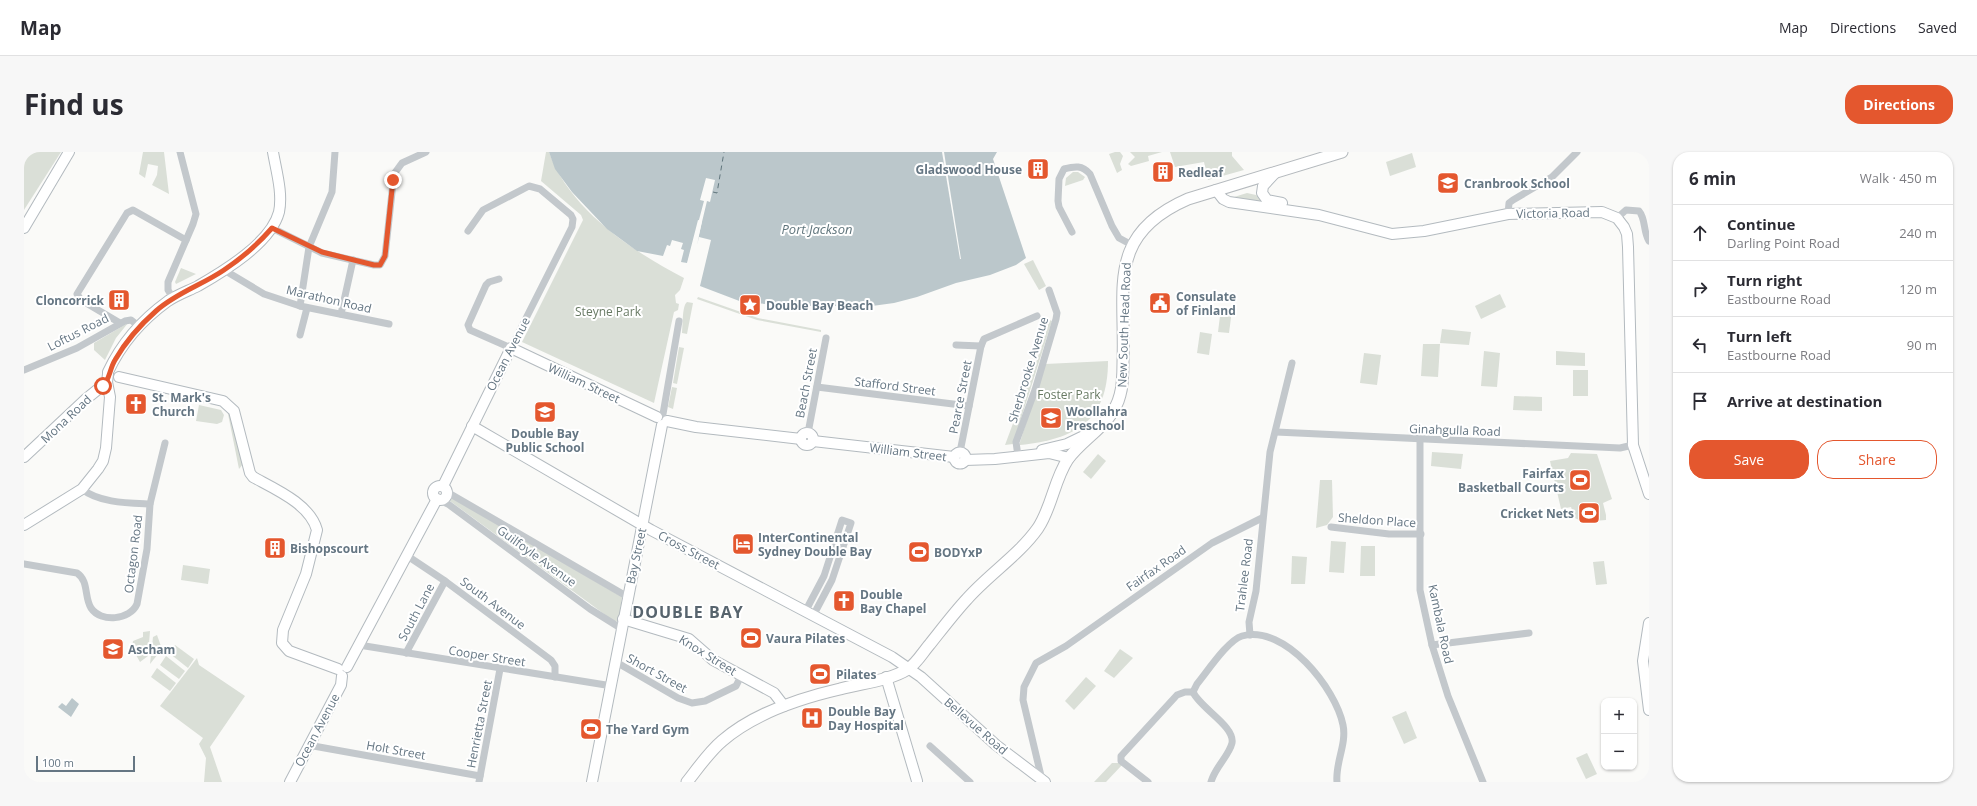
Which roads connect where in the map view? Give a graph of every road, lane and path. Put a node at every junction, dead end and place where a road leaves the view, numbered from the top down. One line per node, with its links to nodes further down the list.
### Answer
1 (69, 152): 13 (street)
2 (180, 152): 17 (street)
3 (273, 152): 14 (street)
4 (335, 152): 20 (street)
5 (426, 152): 21 (street)
6 (1342, 152): 8 (main road, New South Head Road)
7 (1577, 152): 10 (street)
8 (1276, 172): 9 (main road, New South Head Road); 12 (street)
9 (1216, 190): 12 (street, Victoria Road); 19 (main road, New South Head Road)
10 (1508, 214): 11 (street, Victoria Road); 12 (street, Victoria Road)
11 (1617, 218): 18 (street); 54 (street)
12 (1364, 227)
13 (24, 228)
14 (272, 228): 20 (street); 22 (street)
15 (468, 232): 37 (street, Ocean Avenue)
16 (1072, 232): 19 (street)
17 (186, 240): 25 (street); 30 (street)
18 (1649, 241)
19 (1132, 245): 49 (main road, New South Head Road)
20 (309, 247): 21 (street); 26 (street)
21 (353, 260): 27 (street)
22 (224, 270): 25 (street); 26 (street, Marathon Road)
23 (499, 279): 37 (street)
24 (1049, 290): 56 (street, Sherbrooke Avenue)
25 (173, 298): 32 (street)
26 (304, 307): 27 (street, Marathon Road); 33 (street)
27 (341, 314): 31 (street, Marathon Road)
28 (1037, 316): 36 (street)
29 (679, 321): 47 (street, Bay Street)
30 (120, 323): 32 (street, Loftus Road); 41 (street, Loftus Road)
31 (389, 324)
32 (140, 327): 42 (street)
33 (300, 335)
34 (826, 338): 43 (street, Beach Street)
35 (956, 345): 36 (street)
36 (981, 346): 46 (street, Pearce Street)
37 (511, 348): 38 (street, William Street); 40 (street, Ocean Avenue)
38 (527, 356): 40 (street); 47 (street, William Street)
39 (1292, 363): 50 (street)
40 (504, 364): 48 (street, Ocean Avenue)
41 (24, 370)
42 (113, 376): 44 (street); 45 (street, Mona Road); 88 (street)
43 (817, 387): 46 (street, Stafford Street); 51 (street, Beach Street)
44 (110, 397): 45 (street); 60 (street)
45 (86, 399): 57 (street, Mona Road)
46 (969, 406): 55 (street, Pearce Street)
47 (662, 419): 51 (street, William Street); 66 (street, Bay Street)
48 (472, 426): 59 (street, Ocean Avenue); 66 (street, Cross Street)
49 (1099, 428): 56 (street); 58 (main road, New South Head Road)
50 (1276, 432): 52 (street, Ginahgulla Road); 64 (street)
51 (807, 438): 55 (street, William Street)
52 (1420, 440): 54 (street, Ginahgulla Road); 68 (street, Kambala Road)
53 (165, 442): 63 (street)
54 (1633, 445): 61 (street)
55 (960, 456): 56 (street, William Street)
56 (1021, 456): 58 (street, William Street)
57 (24, 457)
58 (1069, 458): 86 (main road, New South Head Road)
59 (445, 489): 62 (street, Ocean Avenue); 76 (street, Guilfoyle Avenue)
60 (82, 490): 63 (street); 65 (street)
61 (1649, 494)
62 (438, 500): 71 (street, Ocean Avenue); 79 (street, Guilfoyle Avenue)
63 (150, 504): 72 (street, Octagon Road)
64 (1262, 518): 81 (street, Trahlee Road); 100 (street, Fairfax Road)
65 (24, 525)
66 (642, 525): 76 (street, Bay Street); 77 (street, Cross Street)
67 (1331, 527): 68 (street, Sheldon Place)
68 (1421, 534): 83 (street, Kambala Road)
69 (836, 537): 70 (street); 70 (street); 73 (street)
70 (845, 540): 74 (street)
71 (406, 555): 75 (street, South Avenue); 82 (street, Ocean Avenue)
72 (24, 564)
73 (824, 575): 74 (street); 77 (street)
74 (833, 578): 77 (street)
75 (445, 580): 84 (street, South Lane); 91 (street, South Avenue)
76 (628, 596): 79 (street, Bay Street)
77 (809, 614): 86 (street, Cross Street)
78 (1649, 623): 95 (street)
79 (622, 624): 85 (street, Bay Street); 89 (street, Knox Street)
80 (1528, 633): 83 (street)
81 (1250, 635): 93 (street); 107 (street)
82 (359, 645): 84 (street, Cooper Street); 88 (street, Ocean Avenue)
83 (1432, 645): 108 (street, Kambala Road)
84 (406, 653): 87 (street, Cooper Street)
85 (616, 662): 89 (street, Short Street); 92 (street, Bay Street)
86 (908, 668): 90 (main road, New South Head Road); 100 (street, Bellevue Road)
87 (500, 669): 91 (street, Cooper Street); 98 (street, Henrietta Street)
88 (342, 671): 96 (street, Ocean Avenue)
89 (741, 676): 94 (street, Knox Street)
90 (886, 677): 94 (main road, New South Head Road); 99 (street)
91 (555, 678): 92 (street, Cooper Street)
92 (612, 686): 102 (street, Bay Street)
93 (1193, 692): 105 (street); 106 (street)
94 (784, 706): 103 (main road, New South Head Road)
95 (1649, 710)
96 (308, 745): 98 (street, Holt Street); 101 (street, Ocean Avenue)
97 (930, 746): 104 (street)
98 (480, 779)
99 (918, 781)
100 (1043, 781)
101 (290, 782)
102 (592, 782)
103 (687, 782)
104 (970, 782)
105 (1148, 782)
106 (1211, 782)
107 (1337, 782)
108 (1483, 782)

